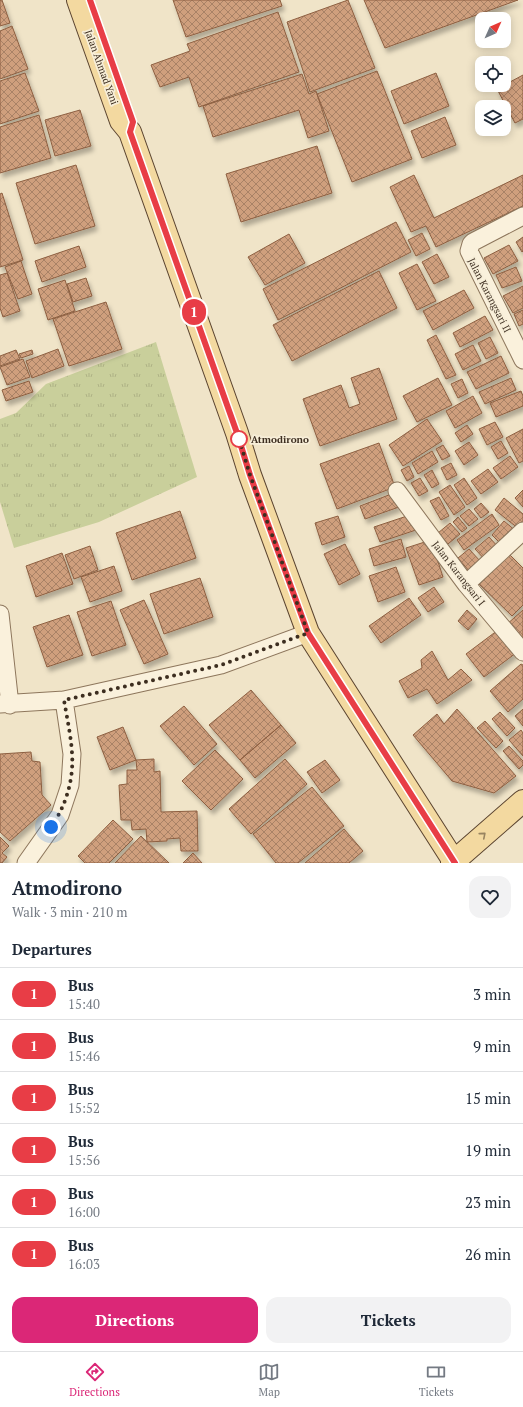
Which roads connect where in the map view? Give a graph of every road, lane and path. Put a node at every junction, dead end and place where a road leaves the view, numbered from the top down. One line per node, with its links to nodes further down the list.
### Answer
1 (78, 0): 3 (main road, Jalan Ahmad Yani)
2 (90, 0): 3 (main road, Jalan Ahmad Yani)
3 (130, 132): 10 (main road, Jalan Ahmad Yani)
4 (523, 216): 5 (street, Jalan Karangsari II)
5 (523, 360)
6 (397, 491): 8 (street, Jalan Karangsari I)
7 (523, 532): 8 (street)
8 (466, 584): 11 (street, Jalan Karangsari I)
9 (0, 614): 13 (street)
10 (309, 636): 12 (street); 15 (main road, Jalan Ahmad Yani)
11 (523, 652)
12 (64, 700): 13 (street); 16 (street)
13 (5, 704)
14 (523, 801): 15 (main road, one-way to 14)
15 (454, 862)
16 (26, 863)

